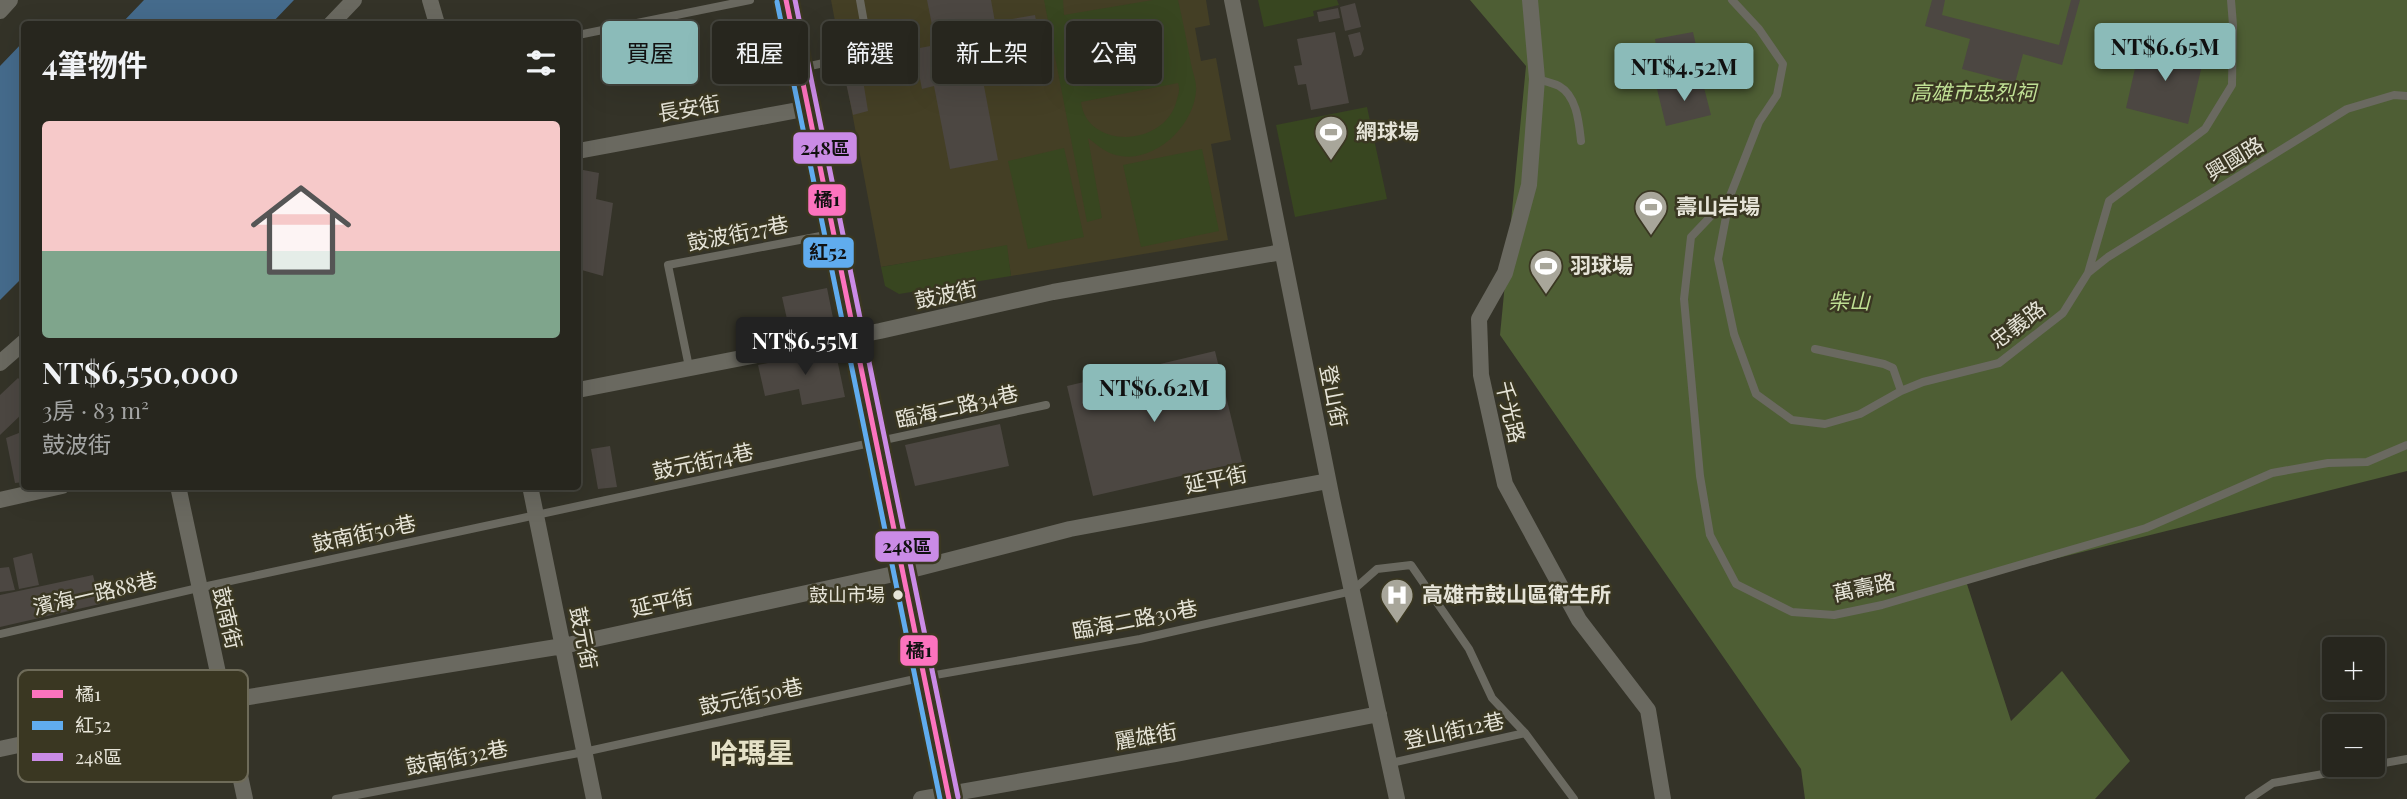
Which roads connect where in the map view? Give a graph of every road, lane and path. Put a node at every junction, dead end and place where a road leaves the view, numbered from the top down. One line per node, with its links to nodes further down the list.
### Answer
1 (10, 0): 11 (street)
2 (354, 0): 12 (street)
3 (430, 0): 13 (street)
4 (750, 0): 16 (lane)
5 (786, 0): 14 (street)
6 (860, 0): 15 (lane)
7 (1232, 0): 25 (street, 登山街)
8 (1530, 0): 17 (street, 千光路)
9 (1732, 0): 23 (lane, 萬壽路)
10 (2231, 0): 26 (lane, 忠義路)
11 (0, 11)
12 (334, 21)
13 (436, 21)
14 (791, 21)
15 (864, 21)
16 (581, 34)
17 (1537, 79): 21 (lane); 64 (street, 千光路)
18 (804, 84): 20 (street)
19 (2407, 96): 26 (lane, 興國路)
20 (809, 108): 22 (street, 長安街); 24 (street)
21 (1581, 141)
22 (581, 150)
23 (1730, 196): 33 (lane, 忠義路); 36 (lane, 萬壽路)
24 (834, 233): 27 (street); 31 (lane, 鼓波街27巷)
25 (1282, 252): 27 (street, 鼓波街); 37 (street, 登山街)
26 (2088, 273): 33 (lane, 忠義路)
27 (855, 335): 31 (street, 鼓波街); 35 (street)
28 (21, 345): 30 (street)
29 (1815, 349): 33 (lane)
30 (0, 363)
31 (689, 367): 32 (street, 鼓波街)
32 (581, 389)
33 (1901, 391)
34 (1046, 405): 35 (lane, 臨海二路34巷)
35 (877, 443): 42 (lane, 鼓元街74巷); 43 (street)
36 (2407, 445)
37 (1328, 481): 43 (street, 延平街); 45 (street, 登山街)
38 (44, 490): 41 (street)
39 (179, 490): 44 (street, 鼓南街)
40 (531, 490): 42 (street, 鼓元街)
41 (0, 500)
42 (537, 515): 44 (lane, 鼓南街50巷); 47 (street, 鼓元街)
43 (903, 572): 47 (street, 延平街); 49 (street)
44 (198, 588): 46 (lane, 濱海一路88巷); 48 (street, 鼓南街)
45 (1352, 592): 49 (lane, 臨海二路30巷); 51 (street, 登山街); 52 (lane)
46 (0, 634)
47 (563, 646): 50 (street, 延平街); 55 (street, 鼓元街)
48 (217, 670)
49 (924, 677): 55 (lane, 鼓元街50巷); 58 (street)
50 (248, 697)
51 (1378, 714): 57 (street, 登山街); 58 (street, 麗雄街)
52 (1525, 733): 57 (lane, 登山街12巷); 63 (lane)
53 (18, 745): 54 (street, 延平街)
54 (0, 749)
55 (584, 752): 59 (lane, 鼓南街32巷); 60 (street, 鼓元街)
56 (2407, 759): 65 (lane)
57 (1391, 763): 62 (street, 登山街)
58 (949, 796): 61 (street, 麗雄街)
59 (336, 799)
60 (594, 799)
61 (921, 799)
62 (1397, 799)
63 (1574, 799)
64 (1663, 799)
65 (2249, 799)

